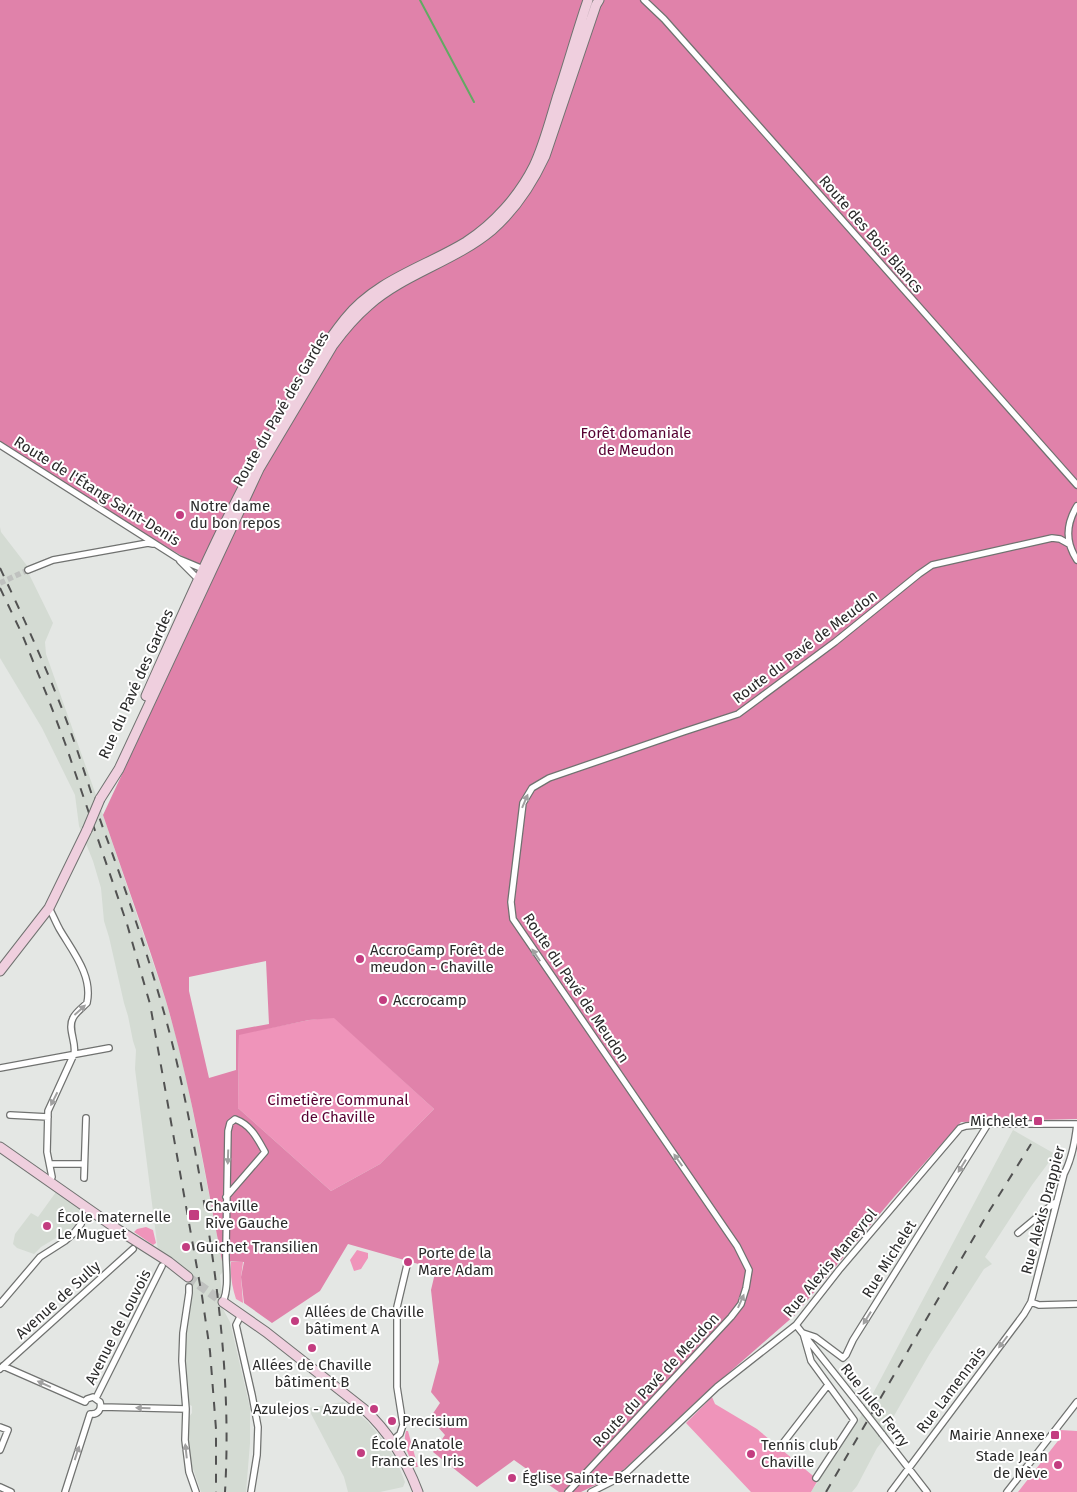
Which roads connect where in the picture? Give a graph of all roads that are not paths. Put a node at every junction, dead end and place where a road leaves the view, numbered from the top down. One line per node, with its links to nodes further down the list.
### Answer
1 (588, 0): 12 (main road, Route du Pavé des Gardes)
2 (599, 0): 12 (main road, Route du Pavé des Gardes)
3 (644, 0): 5 (street, Route des Bois Blancs)
4 (0, 445): 8 (street, Route de l'Étang Saint-Denis)
5 (1077, 485)
6 (1077, 506): 7 (street)
7 (1069, 544): 10 (street); 64 (street, Route du Pavé de Meudon, one-way to 7)
8 (157, 546): 9 (street, Route de l'Étang Saint-Denis); 11 (street)
9 (179, 559): 12 (street, Route de l'Étang Saint-Denis); 13 (street, Route de l'Étang Saint-Denis)
10 (1077, 560)
11 (28, 570)
12 (207, 571): 13 (main road, Rue du Pavé des Gardes)
13 (202, 581): 14 (main road, Rue du Pavé des Gardes, bridge)
14 (49, 908): 15 (main road, Rue du Pavé des Gardes); 17 (street, one-way to 14)
15 (0, 971)
16 (109, 1048): 17 (street)
17 (74, 1054): 18 (street); 20 (street, one-way to 20)
18 (0, 1068)
19 (10, 1114): 20 (street)
20 (48, 1117): 25 (street)
21 (86, 1118): 26 (street)
22 (988, 1124): 23 (street, Rue Alexis Maneyrol); 42 (street, Rue Alexis Maneyrol); 43 (street, Rue Michelet, one-way to 43)
23 (1077, 1124): 30 (street, Rue Alexis Drappier)
24 (0, 1147): 28 (main road)
25 (50, 1164): 26 (street); 28 (street)
26 (84, 1164): 27 (street)
27 (84, 1178)
28 (49, 1181): 36 (main road)
29 (226, 1197): 29 (street, one-way to 29); 37 (street)
30 (1056, 1204): 32 (street); 38 (street, Rue Alexis Drappier)
31 (81, 1224): 39 (street)
32 (1018, 1233)
33 (133, 1250): 44 (street, Avenue de Sully)
34 (407, 1265): 53 (street)
35 (162, 1266): 46 (street, Avenue de Louvois)
36 (189, 1282): 49 (street)
37 (223, 1302): 41 (main road)
38 (1031, 1302): 40 (street); 56 (street, Rue Lamennais, one-way to 56)
39 (0, 1304)
40 (1077, 1304)
41 (241, 1315): 53 (main road); 62 (street)
42 (796, 1325): 43 (street, Rue Michelet); 65 (street, Rue Alexis Maneyrol)
43 (803, 1333): 45 (street); 56 (street, Rue Jules Ferry, bridge)
44 (2, 1368): 46 (street, one-way to 44)
45 (828, 1385): 54 (street); 57 (street)
46 (96, 1398): 48 (street)
47 (1077, 1402): 50 (street)
48 (101, 1407): 49 (street, one-way to 48); 60 (street, one-way to 48)
49 (186, 1409): 61 (street, one-way to 49)
50 (1071, 1410): 51 (street); 68 (street)
51 (1077, 1414)
52 (0, 1427): 55 (street)
53 (393, 1440): 63 (main road)
54 (780, 1447)
55 (0, 1450)
56 (908, 1468): 66 (street, Rue Lamennais); 67 (street, Rue Jules Ferry)
57 (816, 1478)
58 (0, 1487): 59 (street)
59 (11, 1492)
60 (65, 1492)
61 (196, 1492)
62 (252, 1492)
63 (418, 1492)
64 (568, 1492)
65 (591, 1492)
66 (891, 1492)
67 (927, 1492)
68 (1007, 1492)

